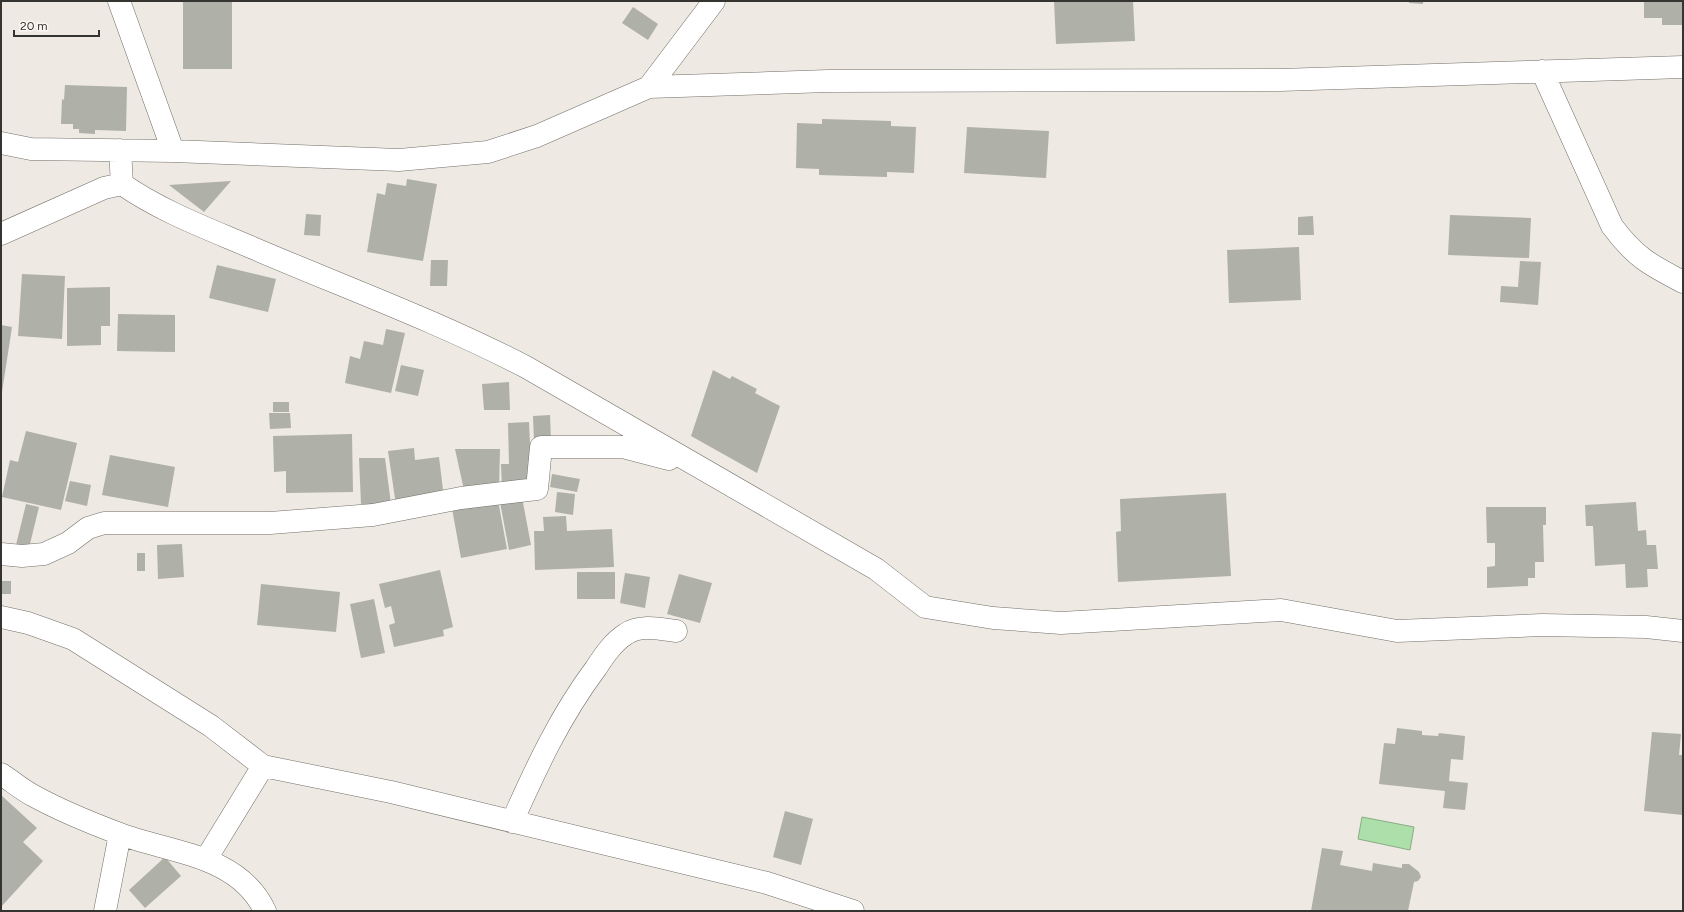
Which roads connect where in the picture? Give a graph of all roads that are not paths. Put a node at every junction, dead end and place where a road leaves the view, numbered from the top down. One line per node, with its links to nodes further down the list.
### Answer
1 (119, 1): 8 (street)
2 (714, 1): 5 (street)
3 (1683, 67): 4 (street)
4 (1542, 72): 5 (street); 11 (street)
5 (649, 87): 8 (street)
6 (1, 144): 7 (street)
7 (120, 150): 8 (street); 9 (street)
8 (173, 151)
9 (122, 184): 10 (street); 12 (street)
10 (1, 234)
11 (1683, 282)
12 (696, 466): 13 (street); 16 (street)
13 (1, 554)
14 (1, 617): 17 (street)
15 (676, 631): 19 (street)
16 (1683, 631)
17 (263, 766): 19 (street); 21 (street)
18 (1, 774): 20 (street)
19 (512, 822): 24 (street)
20 (120, 834): 21 (street); 22 (street)
21 (206, 859): 23 (street)
22 (105, 911)
23 (265, 911)
24 (853, 911)

